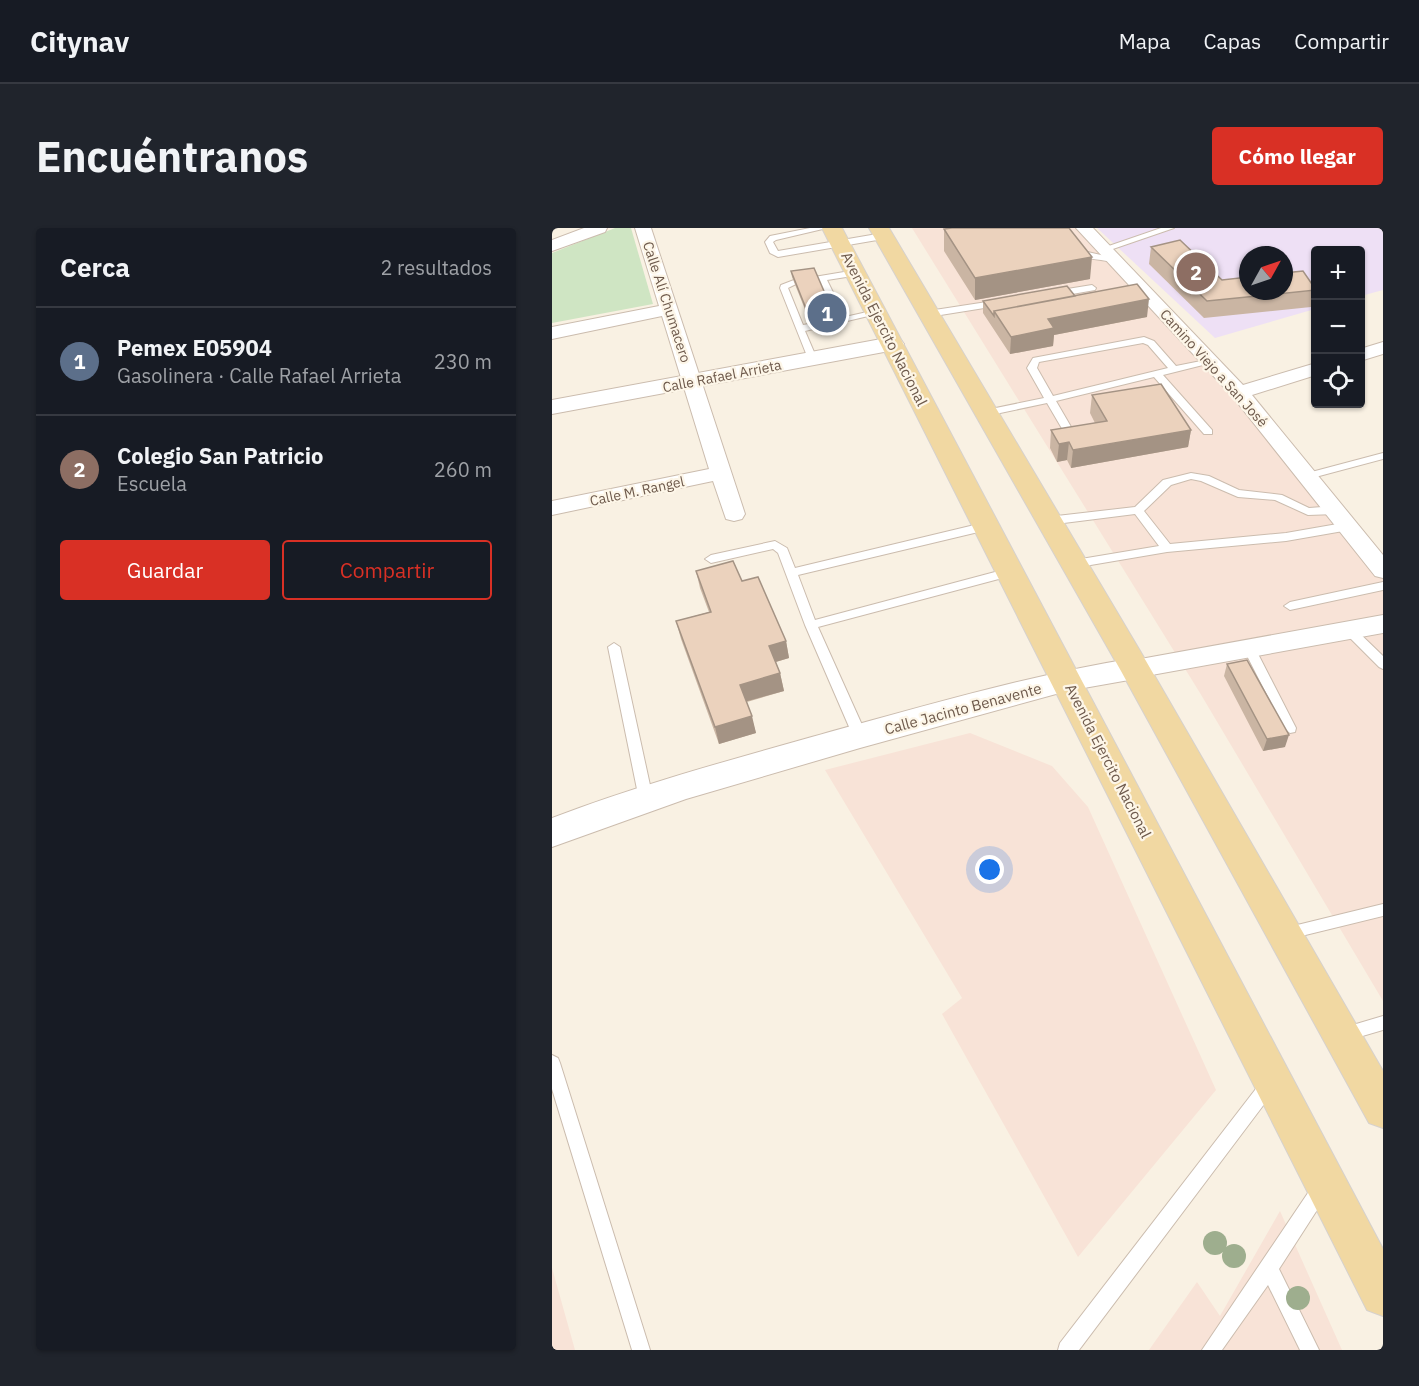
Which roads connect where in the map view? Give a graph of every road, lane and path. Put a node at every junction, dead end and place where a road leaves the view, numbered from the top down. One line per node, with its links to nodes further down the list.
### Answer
1 (599, 228): 8 (street)
2 (643, 228): 17 (street, Calle Alí Chumacero)
3 (1055, 228): 9 (lane)
4 (1084, 228): 9 (street, Camino Viejo a San José)
5 (1170, 228): 9 (lane)
6 (881, 232): 7 (lane); 19 (main road)
7 (832, 233): 7 (lane); 10 (main road, Avenida Ejercito Nacional)
8 (552, 246)
9 (1109, 254): 27 (street, Camino Viejo a San José)
10 (856, 273): 18 (main road, Avenida Ejercito Nacional); 20 (lane)
11 (794, 283): 16 (lane)
12 (1092, 288): 13 (lane)
13 (1045, 296)
14 (1010, 301): 19 (lane)
15 (803, 304): 16 (lane)
16 (791, 306): 21 (lane)
17 (669, 309): 22 (street); 31 (street, Calle Alí Chumacero)
18 (876, 313): 20 (lane); 23 (main road, Avenida Ejercito Nacional)
19 (928, 314): 35 (main road)
20 (842, 321): 21 (lane)
21 (800, 329): 26 (lane)
22 (552, 333)
23 (892, 344): 26 (street, Calle Rafael Arrieta); 46 (main road, Avenida Ejercito Nacional)
24 (1383, 348): 25 (street)
25 (1363, 354)
26 (812, 359): 31 (street, Calle Rafael Arrieta)
27 (1208, 361): 28 (lane); 32 (street, Camino Viejo a San José)
28 (1174, 369): 30 (lane); 33 (lane)
29 (1311, 370): 32 (street)
30 (1156, 373): 33 (lane); 37 (lane)
31 (692, 381): 34 (street, Calle Rafael Arrieta); 39 (street, Calle Alí Chumacero)
32 (1239, 392): 40 (street, Camino Viejo a San José)
33 (1048, 399): 35 (lane); 36 (lane)
34 (552, 407)
35 (986, 413): 45 (main road)
36 (1069, 432)
37 (1208, 432)
38 (1383, 456): 40 (lane)
39 (721, 472): 41 (street, Calle M. Rangel); 44 (street, Calle Alí Chumacero)
40 (1308, 476): 43 (street, Camino Viejo a San José)
41 (552, 508)
42 (1138, 510): 43 (lane); 45 (lane); 48 (lane)
43 (1336, 510): 47 (street, Camino Viejo a San José)
44 (734, 514)
45 (1048, 520): 50 (main road)
46 (987, 526): 52 (main road, Avenida Ejercito Nacional); 53 (lane)
47 (1349, 526): 48 (lane); 51 (street, Camino Viejo a San José)
48 (1167, 548): 50 (lane)
49 (711, 559): 53 (lane)
50 (1073, 564): 62 (main road)
51 (1383, 570)
52 (1010, 572): 57 (lane); 63 (main road, Avenida Ejercito Nacional)
53 (791, 573): 57 (lane)
54 (1383, 586): 55 (lane)
55 (1290, 606)
56 (1383, 624): 58 (street, Calle Jacinto Benavente)
57 (811, 625): 65 (lane)
58 (1349, 630): 60 (street, Calle Jacinto Benavente); 61 (lane)
59 (614, 647): 66 (lane)
60 (1249, 648): 62 (street, Calle Jacinto Benavente); 64 (lane)
61 (1383, 664)
62 (1136, 669): 63 (street, Calle Jacinto Benavente); 69 (main road)
63 (1066, 680): 65 (street, Calle Jacinto Benavente); 73 (main road, Avenida Ejercito Nacional)
64 (1290, 728)
65 (860, 736): 66 (street, Calle Jacinto Benavente)
66 (646, 799): 67 (street, Calle Jacinto Benavente)
67 (552, 833)
68 (1383, 910): 69 (lane)
69 (1285, 934): 71 (main road)
70 (1383, 1023): 71 (lane)
71 (1341, 1035): 74 (main road)
72 (552, 1063): 78 (lane)
73 (1272, 1080): 75 (main road, Avenida Ejercito Nacional); 79 (lane)
74 (1380, 1098)
75 (1326, 1180): 76 (lane); 77 (main road, Avenida Ejercito Nacional)
76 (1269, 1268): 80 (lane); 81 (lane)
77 (1383, 1294)
78 (641, 1350)
79 (1067, 1350)
80 (1212, 1350)
81 (1310, 1350)

